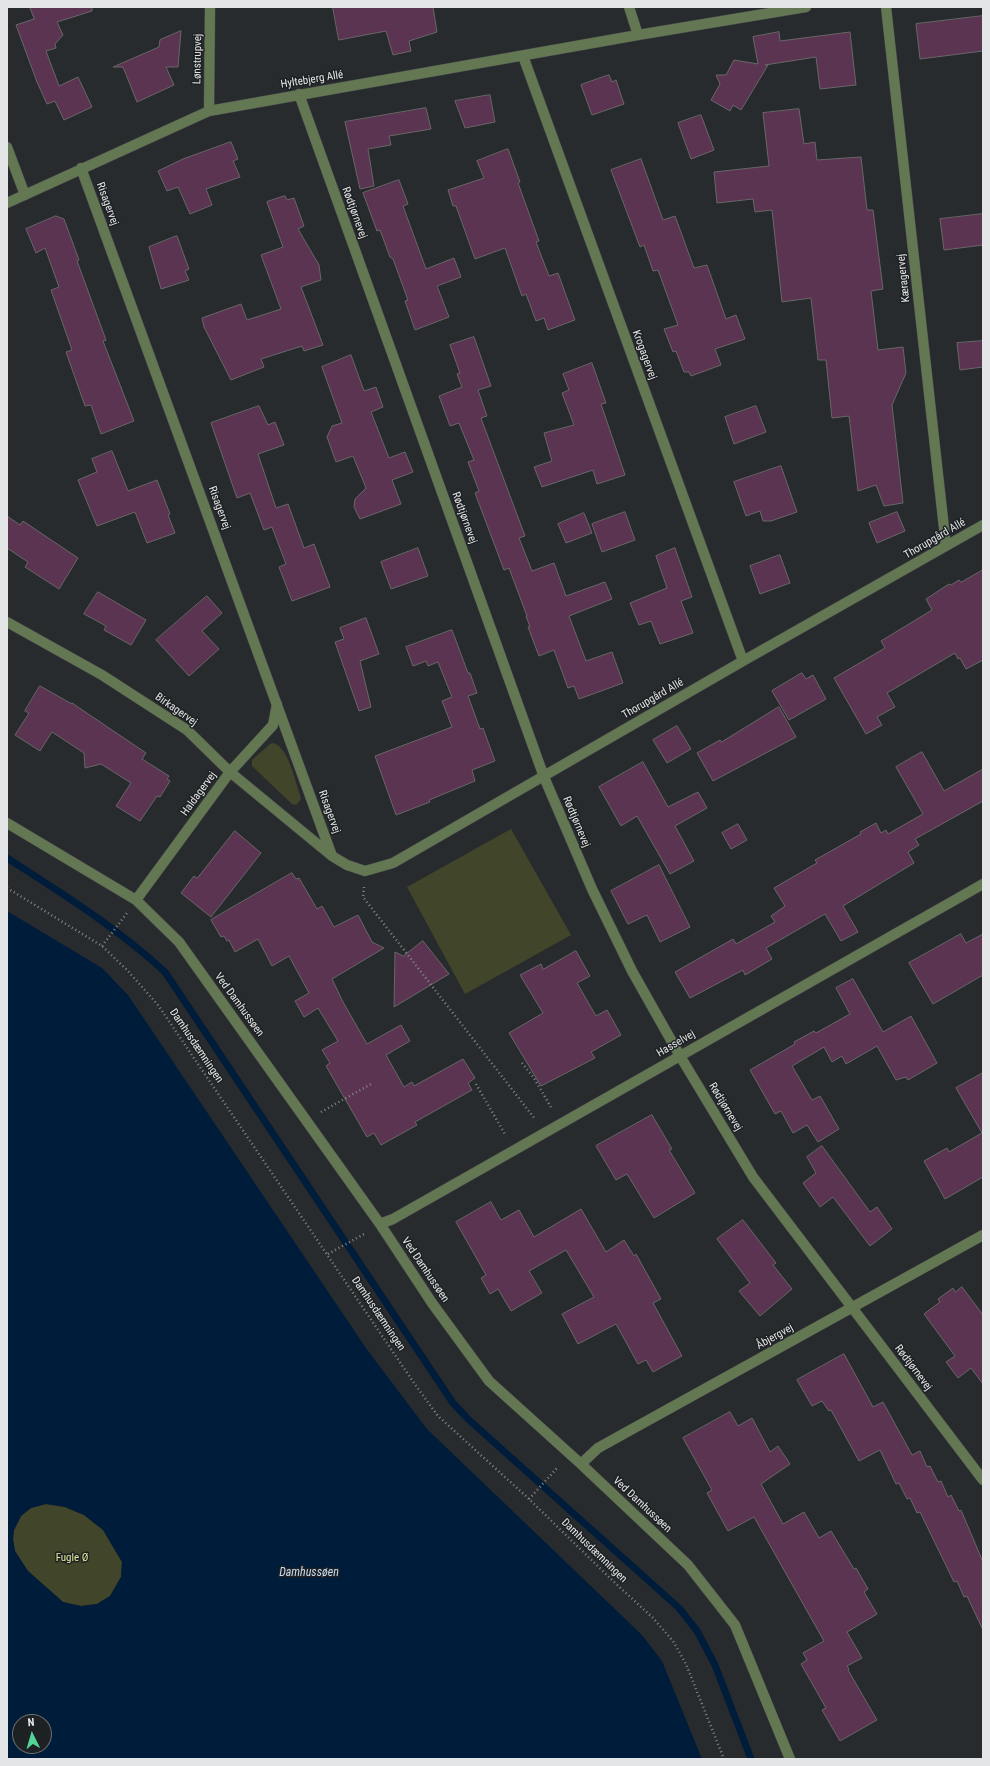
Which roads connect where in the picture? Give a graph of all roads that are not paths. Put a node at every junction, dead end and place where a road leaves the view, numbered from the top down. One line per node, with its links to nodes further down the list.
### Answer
1 (210, 7): 8 (street, Lønstrupvej)
2 (629, 7): 5 (street)
3 (806, 7): 5 (street, Hyltebjerg Allé)
4 (886, 7): 14 (street, Kæragervej)
5 (638, 35): 6 (street, Hyltebjerg Allé)
6 (523, 56): 7 (street, Hyltebjerg Allé); 16 (street, Krogagervej)
7 (299, 94): 8 (street, Hyltebjerg Allé); 19 (street, Rødtjørnevej)
8 (209, 111): 10 (street, Hyltebjerg Allé)
9 (7, 147): 11 (street)
10 (81, 168): 11 (street, Hyltebjerg Allé); 17 (street, Risagervej)
11 (25, 195): 12 (street, Hyltebjerg Allé)
12 (7, 203)
13 (983, 525): 14 (street, Thorupgård Allé)
14 (946, 546): 16 (street, Thorupgård Allé)
15 (7, 622): 18 (street, Birkagervej)
16 (742, 661): 19 (street, Thorupgård Allé)
17 (278, 703): 18 (street, Haldagervej); 21 (street, Risagervej)
18 (230, 772): 21 (street, Birkagervej); 23 (street, Haldagervej)
19 (544, 777): 21 (street, Thorupgård Allé); 24 (street, Rødtjørnevej)
20 (7, 823): 23 (street, Ved Damhussøen)
21 (332, 856)
22 (983, 884): 24 (street, Hasselvej)
23 (136, 900): 25 (street, Ved Damhussøen)
24 (680, 1056): 25 (street, Hasselvej); 27 (street, Rødtjørnevej)
25 (380, 1224): 28 (street, Ved Damhussøen)
26 (983, 1235): 27 (street, Åbjergvej)
27 (852, 1308): 28 (street, Åbjergvej); 29 (street, Rødtjørnevej)
28 (581, 1464): 30 (street, Ved Damhussøen)
29 (983, 1480)
30 (790, 1759)

